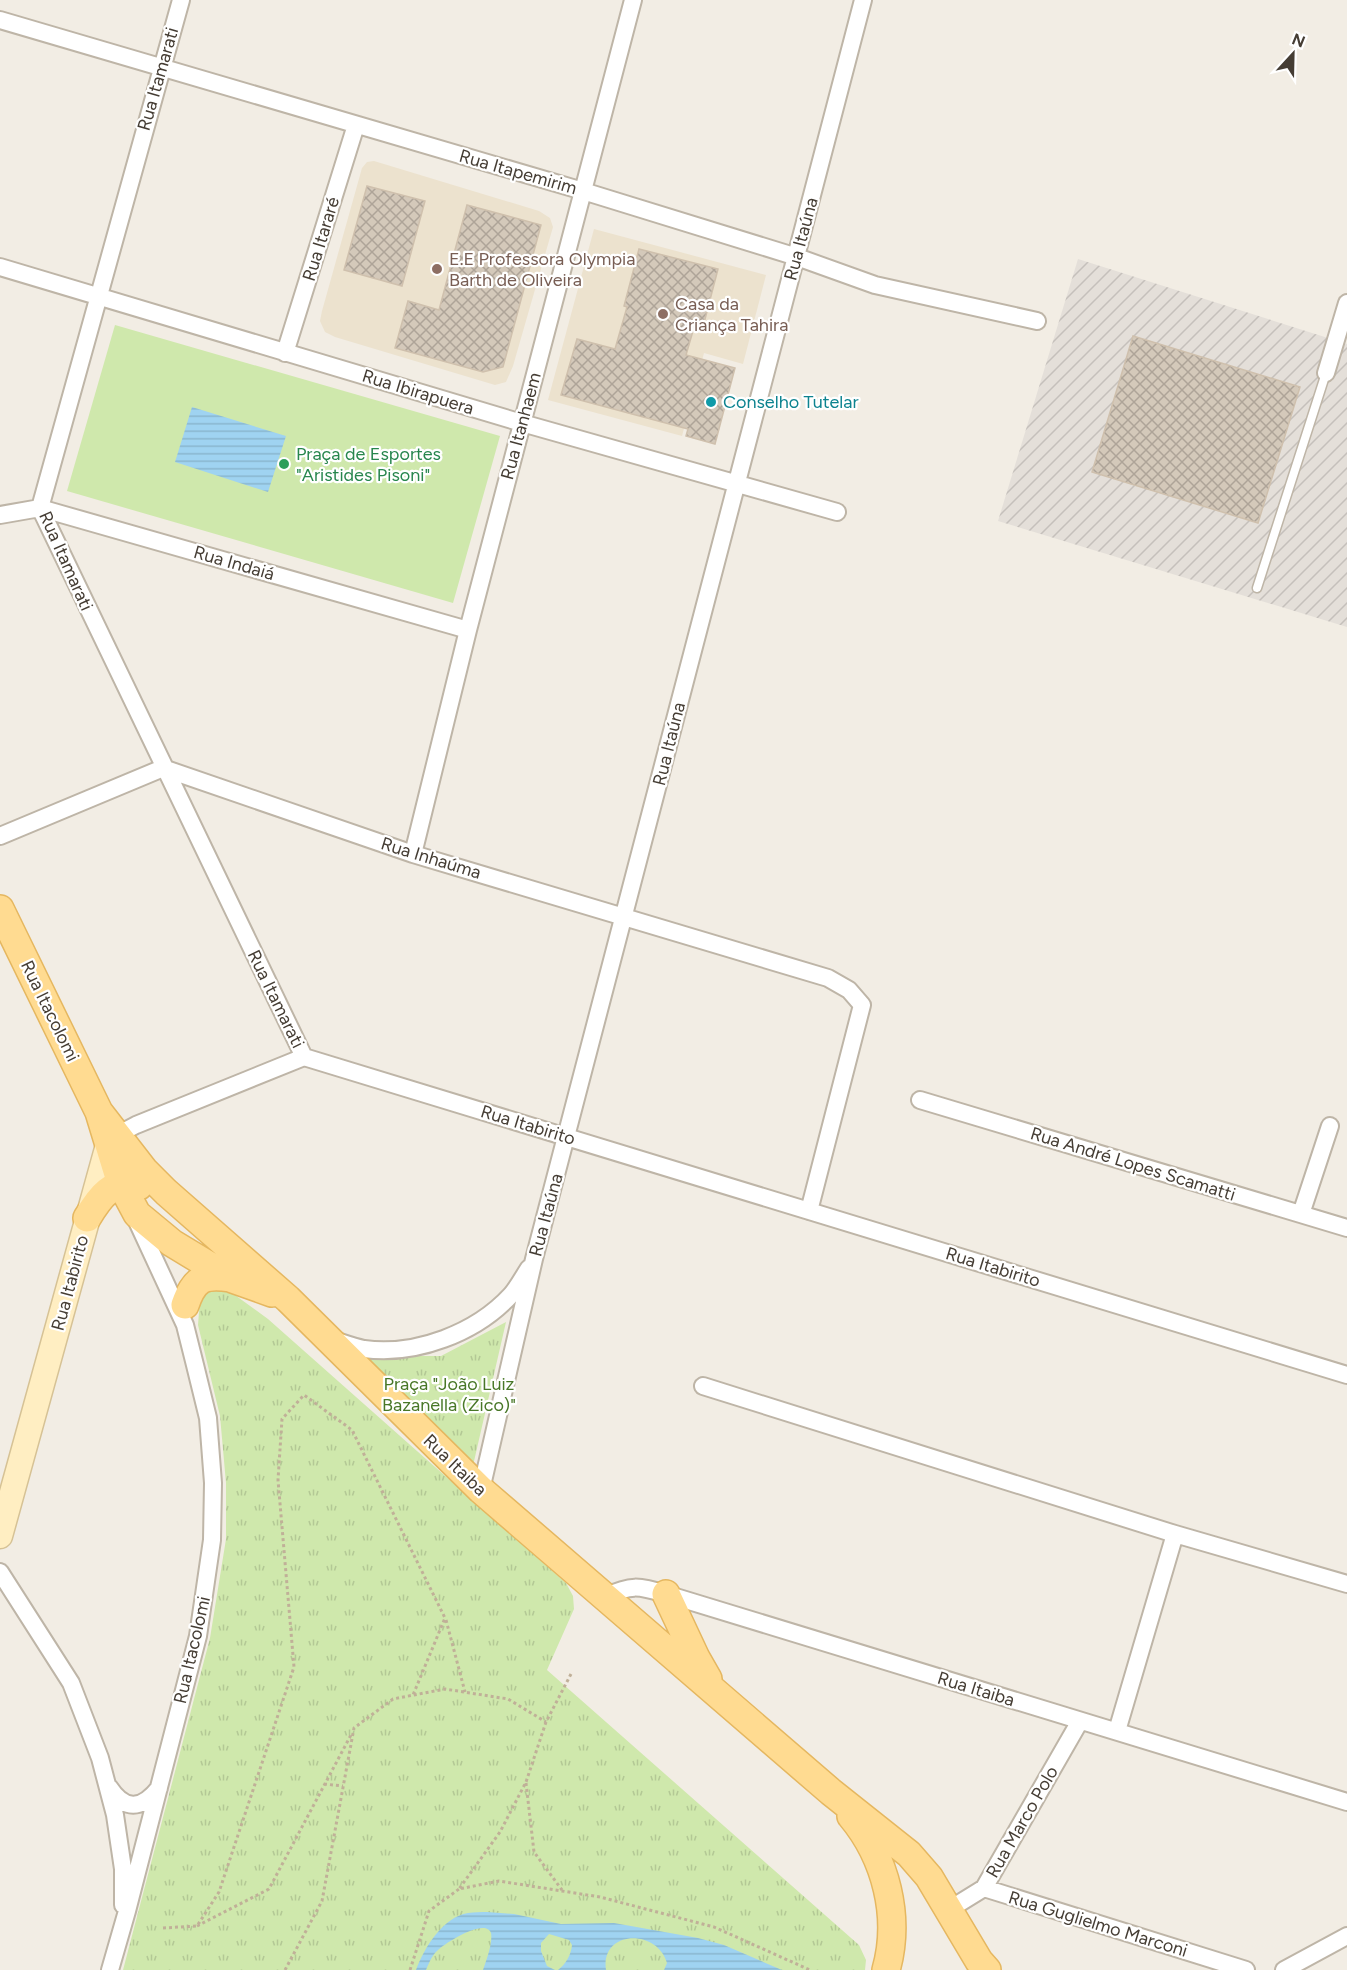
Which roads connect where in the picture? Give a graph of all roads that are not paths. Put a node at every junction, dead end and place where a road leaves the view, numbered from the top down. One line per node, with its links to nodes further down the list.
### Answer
1 (181, 0): 5 (street, Rua Itamarati)
2 (633, 0): 7 (street, Rua Itanhaem)
3 (863, 0): 8 (street, Rua Itaúna)
4 (0, 20): 5 (street, Rua Itapemirim)
5 (161, 68): 6 (street, Rua Itapemirim); 10 (street, Rua Itamarati)
6 (356, 125): 7 (street, Rua Itapemirim); 13 (street, Rua Itararé)
7 (583, 191): 8 (street, Rua Itapemirim); 15 (street, Rua Itanhaem)
8 (797, 257): 12 (street, Rua Itapemirim); 16 (street, Rua Itaúna)
9 (0, 267): 10 (street, Rua Ibirapuera)
10 (97, 297): 13 (street, Rua Ibirapuera); 17 (street, Rua Itamarati)
11 (1347, 303): 14 (street)
12 (1037, 321)
13 (285, 353): 15 (street, Rua Ibirapuera)
14 (1326, 373): 20 (lane)
15 (522, 423): 16 (street, Rua Ibirapuera); 21 (street, Rua Itanhaem)
16 (736, 484): 18 (street, Rua Ibirapuera); 26 (street, Rua Itaúna)
17 (40, 508): 19 (street, Rua Indaiá); 21 (street, Rua Indaiá); 22 (street, Rua Itamarati)
18 (837, 512)
19 (0, 515)
20 (1257, 588)
21 (468, 630): 24 (street, Rua Itanhaem)
22 (163, 768): 23 (street); 24 (street, Rua Inhaúma); 27 (street, Rua Itamarati)
23 (0, 836)
24 (413, 854): 26 (street, Rua Inhaúma)
25 (0, 909): 31 (main road, Rua Itacolomi)
26 (625, 917): 30 (street, Rua Itaúna); 34 (street, Rua Inhaúma)
27 (304, 1057): 30 (street, Rua Itabirito); 31 (street)
28 (920, 1100): 35 (street, Rua André Lopes Scamatti)
29 (1330, 1126): 35 (street)
30 (567, 1137): 34 (street, Rua Itabirito); 40 (street, Rua Itaúna)
31 (113, 1140): 32 (main road, Rua Itaiba); 33 (main road, Rua Itaiba); 37 (street, Rua Itabirito)
32 (122, 1188): 33 (main road); 37 (main road); 39 (main road, Rua Itaiba); 43 (street, Rua Itacolomi)
33 (166, 1192): 36 (main road, Rua Itaiba)
34 (809, 1211): 45 (street, Rua Itabirito)
35 (1301, 1214): 38 (street, Rua André Lopes Scamatti)
36 (193, 1216): 39 (main road); 42 (main road, Rua Itaiba)
37 (87, 1218): 49 (street, Rua Itabirito)
38 (1347, 1228)
39 (191, 1254): 41 (main road, Rua Itaiba); 43 (street, Rua Itacolomi)
40 (534, 1259): 44 (street); 47 (street, Rua Itaúna)
41 (230, 1278): 42 (main road, Rua Itaiba); 43 (main road)
42 (288, 1299): 44 (main road, Rua Itaiba)
43 (185, 1315): 58 (street, Rua Itacolomi)
44 (324, 1337): 47 (main road, Rua Itaiba)
45 (1347, 1375)
46 (703, 1386): 48 (street)
47 (481, 1490): 53 (main road, Rua Itaiba)
48 (1175, 1534): 51 (street); 56 (street)
49 (0, 1536)
50 (0, 1572): 57 (street)
51 (1347, 1584)
52 (666, 1594): 53 (street, Rua Itaiba); 54 (main road); 55 (street, Rua Itaiba)
53 (604, 1597): 54 (main road, Rua Itaiba)
54 (716, 1693): 59 (main road, Rua Itaiba)
55 (1080, 1721): 56 (street, Rua Itaiba); 61 (street, Rua Marco Polo)
56 (1117, 1731): 60 (street, Rua Itaiba)
57 (107, 1783): 58 (street); 63 (street)
58 (159, 1788): 63 (street, Rua Itacolomi)
59 (831, 1792): 62 (main road, Rua Itaiba); 66 (main road, Rua Itaiba)
60 (1347, 1802)
61 (984, 1888): 62 (street, Rua Marco Polo); 68 (street, Rua Guglielmo Marconi)
62 (950, 1909): 67 (main road, Rua Itaiba)
63 (123, 1926): 65 (street, Rua Itacolomi)
64 (1347, 1936): 69 (street)
65 (110, 1970)
66 (886, 1970)
67 (987, 1970)
68 (1246, 1970)
69 (1284, 1970)

